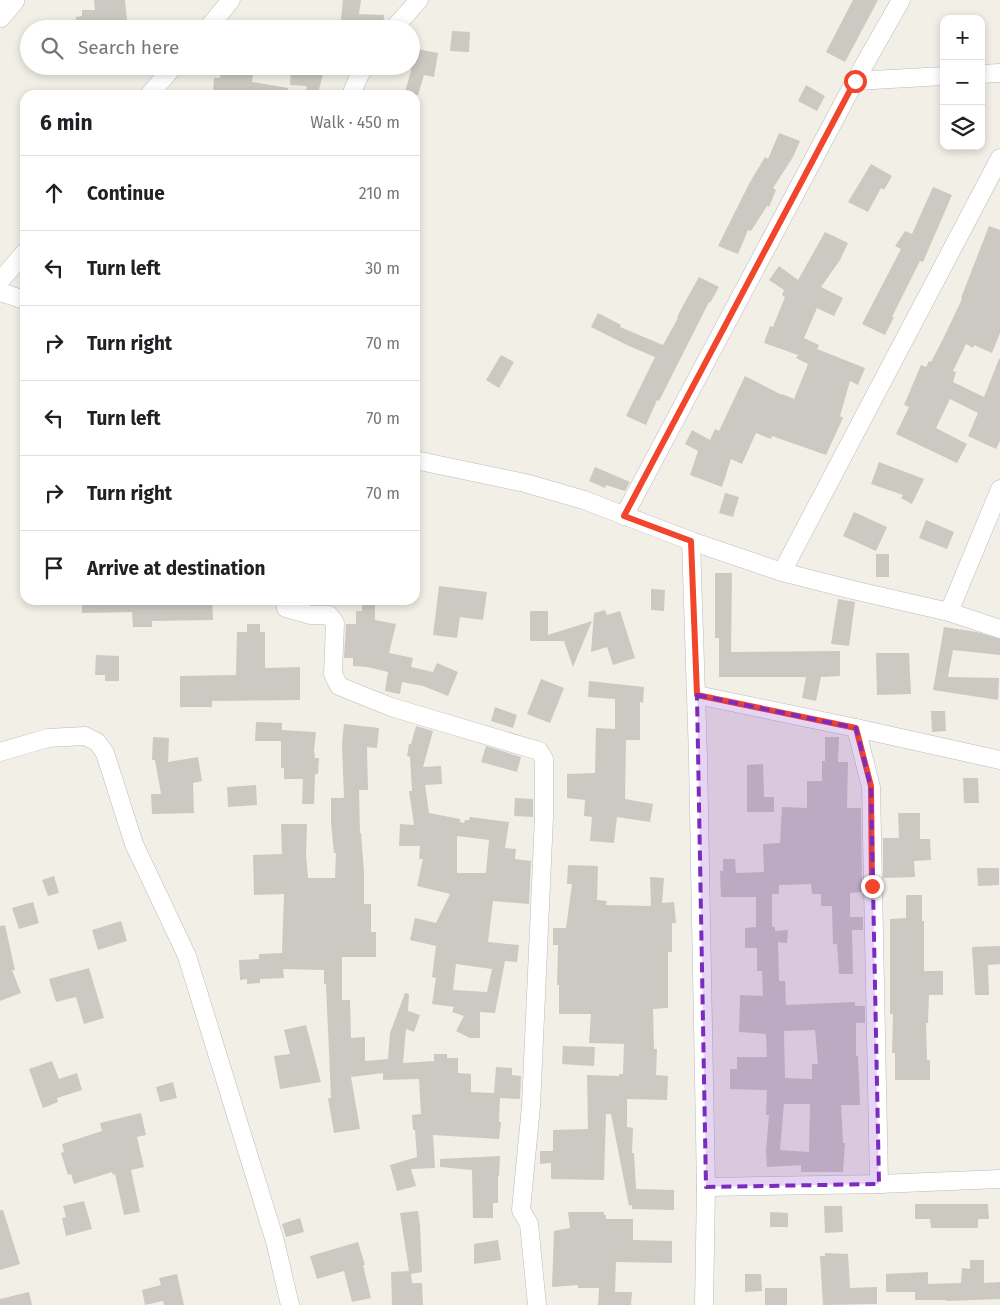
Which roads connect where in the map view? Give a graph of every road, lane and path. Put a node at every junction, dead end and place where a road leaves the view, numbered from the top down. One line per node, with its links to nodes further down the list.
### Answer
1 (14, 0): 5 (street)
2 (231, 0): 6 (street)
3 (419, 0): 7 (street)
4 (902, 0): 13 (street)
5 (0, 17)
6 (214, 20)
7 (401, 20)
8 (1000, 73): 9 (street)
9 (985, 74)
10 (166, 75): 14 (street)
11 (360, 75): 15 (street)
12 (940, 76): 13 (street)
13 (855, 81): 23 (street)
14 (153, 90)
15 (353, 90)
16 (999, 164): 25 (street)
17 (20, 258): 18 (street)
18 (0, 281)
19 (0, 292): 20 (street)
20 (20, 298)
21 (420, 461): 23 (street)
22 (1000, 489): 27 (street)
23 (624, 516): 24 (street)
24 (691, 541): 25 (street); 29 (street)
25 (782, 572): 27 (street)
26 (286, 605): 37 (street)
27 (949, 612): 28 (street)
28 (1000, 629)
29 (697, 695): 30 (street); 35 (street)
30 (856, 728): 32 (street); 34 (street)
31 (0, 752): 36 (street)
32 (1000, 760)
33 (1000, 1179): 34 (street)
34 (879, 1184): 35 (street)
35 (706, 1187): 38 (street)
36 (290, 1305)
37 (537, 1305)
38 (704, 1305)

